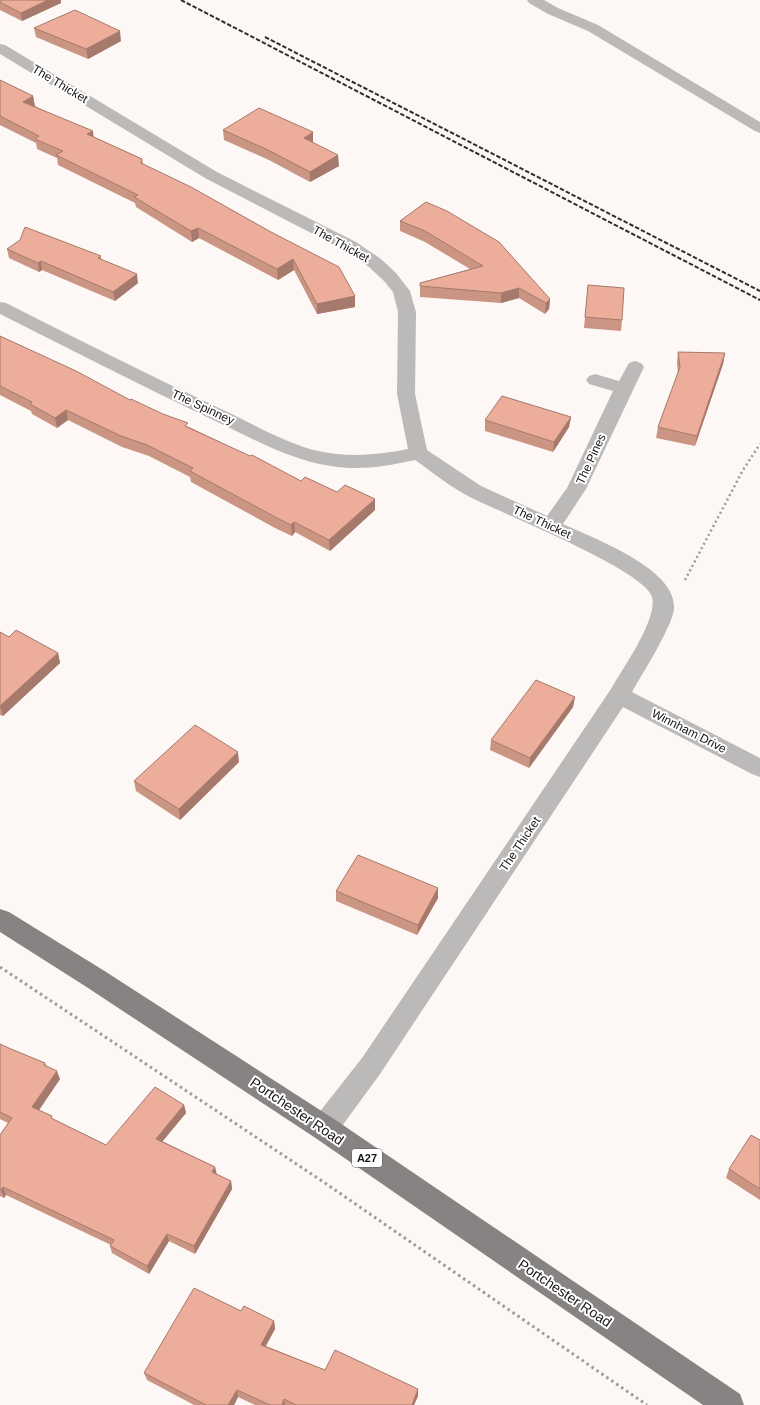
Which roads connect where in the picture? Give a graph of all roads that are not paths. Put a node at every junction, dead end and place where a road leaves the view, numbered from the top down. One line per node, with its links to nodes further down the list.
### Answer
1 (534, 0): 3 (street)
2 (0, 48): 8 (street, The Thicket)
3 (760, 128)
4 (0, 307): 8 (street, The Spinney)
5 (635, 367): 7 (street, The Pines)
6 (595, 380): 7 (street)
7 (624, 388): 9 (street, The Pines)
8 (418, 453): 9 (street, The Thicket)
9 (551, 526): 10 (street, The Thicket)
10 (619, 695): 11 (street, Winnham Drive); 13 (street, The Thicket)
11 (760, 768)
12 (0, 919): 13 (main road, Portchester Road / A27)
13 (324, 1128): 14 (main road, Portchester Road / A27)
14 (729, 1405)

